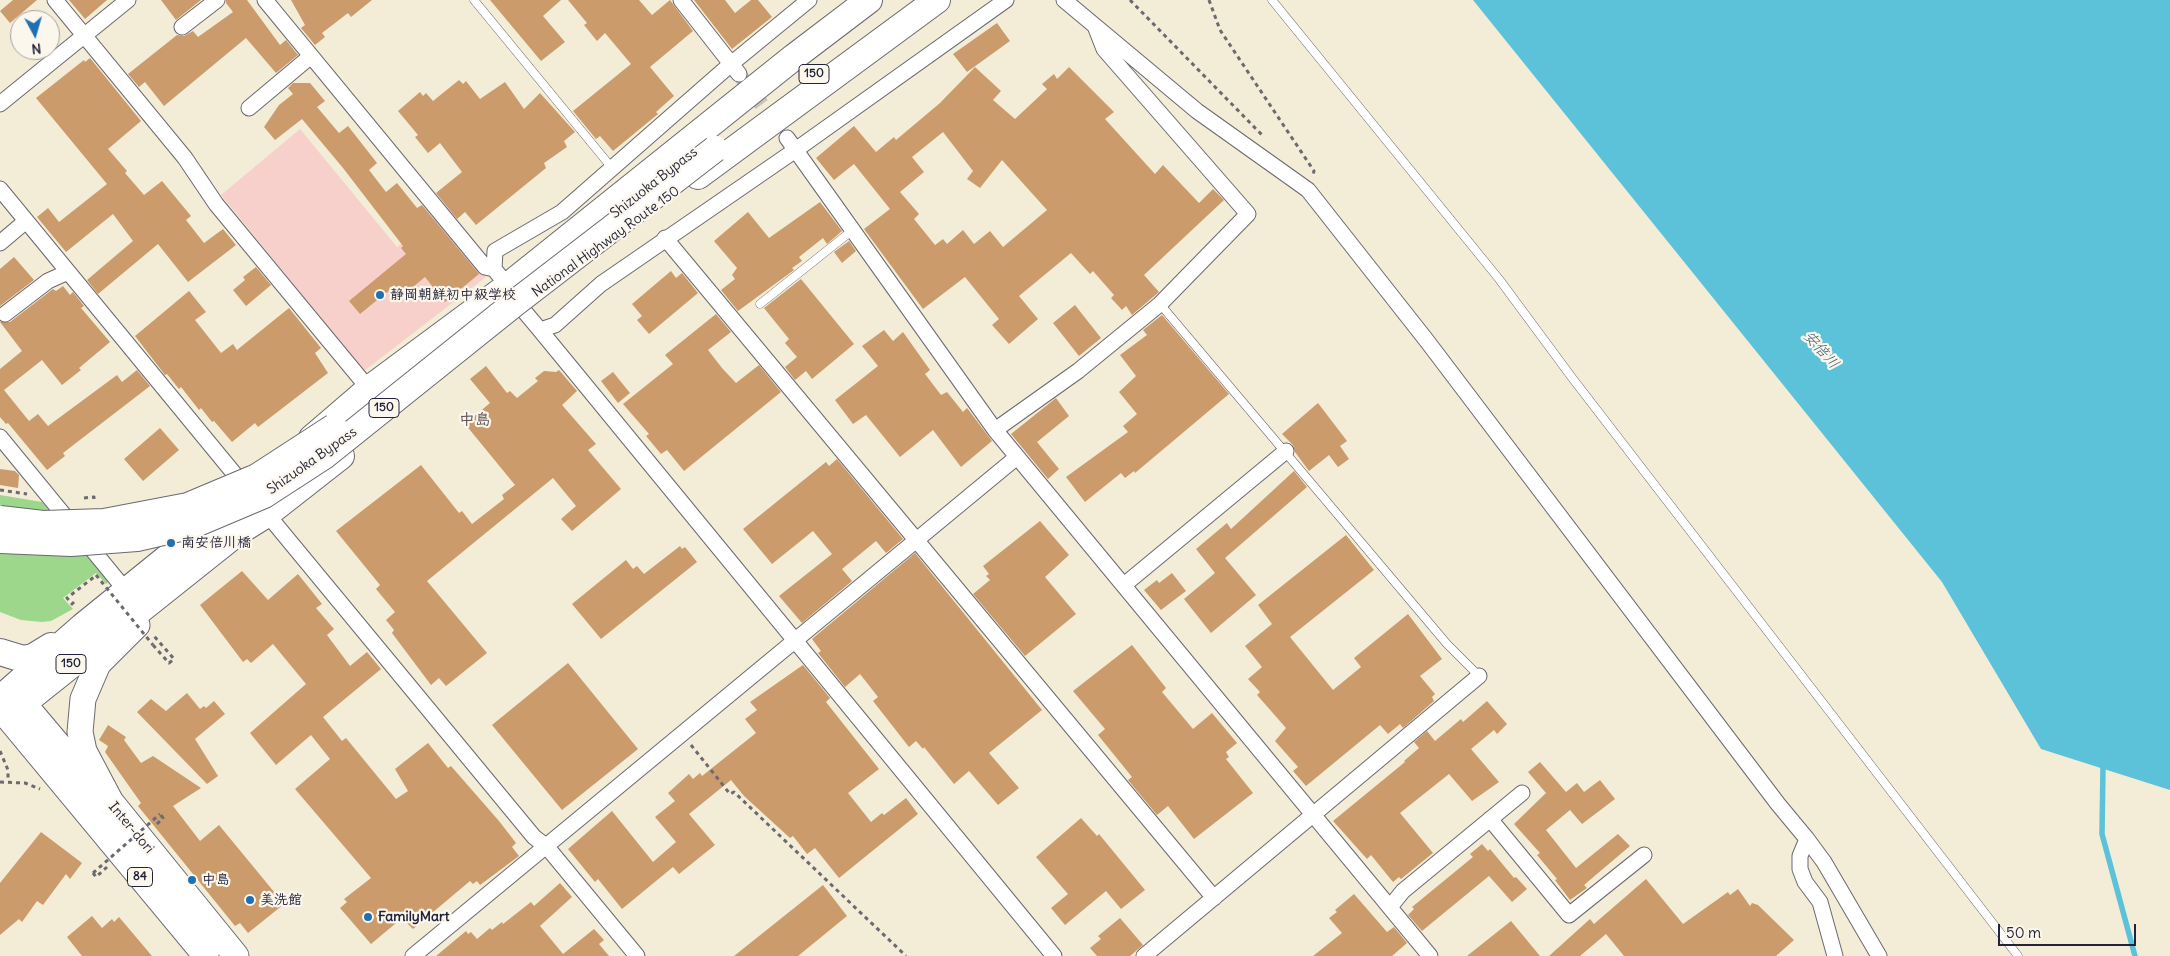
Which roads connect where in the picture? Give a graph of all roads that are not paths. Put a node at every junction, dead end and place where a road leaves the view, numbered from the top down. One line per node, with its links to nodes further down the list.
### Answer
1 (55, 0): 17 (street)
2 (128, 0): 17 (street)
3 (217, 0): 16 (street)
4 (265, 0): 18 (street)
5 (474, 0): 24 (lane)
6 (680, 0): 19 (street)
7 (870, 0): 31 (highway, National Highway Route 150 / 150)
8 (888, 0): 23 (highway, 150)
9 (913, 0): 23 (highway, 150)
10 (937, 0): 31 (highway, National Highway Route 150 / 150)
11 (1006, 0): 22 (street)
12 (1064, 0): 15 (street)
13 (1272, 0): 73 (lane)
14 (800, 3): 19 (street)
15 (1095, 24): 33 (street); 58 (street)
16 (182, 27)
17 (84, 36): 20 (street); 36 (street)
18 (311, 56): 21 (street); 31 (street)
19 (735, 69): 24 (street)
20 (0, 104)
21 (250, 108)
22 (792, 144): 27 (street); 28 (street)
23 (712, 145): 43 (highway, Shizuoka Bypass / 150, bridge); 46 (highway, Shizuoka Bypass / 150, bridge)
24 (612, 168): 31 (street)
25 (0, 189): 26 (street)
26 (26, 221): 29 (street); 30 (street)
27 (854, 229): 32 (lane); 37 (street)
28 (665, 238): 35 (street); 45 (street)
29 (0, 243)
30 (68, 272): 34 (street); 41 (street)
31 (507, 287): 35 (street); 36 (highway, National Highway Route 150 / 150); 42 (highway, National Highway Route 150 / 150)
32 (760, 304)
33 (1160, 304): 37 (street); 39 (lane)
34 (5, 314)
35 (540, 330): 50 (street)
36 (369, 389): 41 (highway, National Highway Route 150 / 150)
37 (995, 430): 40 (street)
38 (0, 437): 48 (street)
39 (1286, 451): 47 (street); 52 (lane)
40 (1017, 457): 45 (street); 47 (street)
41 (248, 491): 48 (highway, National Highway Route 150 / 150)
42 (267, 514): 44 (highway, National Highway Route 150 / 150); 59 (street)
43 (0, 519)
44 (238, 532): 53 (highway, National Highway Route 150 / 150); 55 (main road)
45 (918, 539): 50 (street); 61 (street)
46 (0, 540)
47 (1124, 585): 56 (street)
48 (127, 592): 49 (highway, National Highway Route 150 / 150)
49 (83, 626): 51 (highway, National Highway Route 150 / 150); 53 (highway, National Highway Route 150 / 150)
50 (796, 640): 59 (street); 68 (street)
51 (0, 652)
52 (1479, 676): 56 (street)
53 (7, 698): 55 (main road, Inter-dori / 84); 64 (main road, Inter-dori / 84)
54 (1522, 794): 57 (street)
55 (111, 802): 65 (main road, Inter-dori / 84)
56 (1313, 814): 61 (street); 62 (street)
57 (1490, 819): 60 (street); 62 (street)
58 (1807, 839): 71 (street); 72 (street)
59 (547, 847): 63 (street); 67 (street)
60 (1644, 855)
61 (1214, 898): 69 (street)
62 (1390, 907): 70 (street)
63 (430, 951): 66 (street)
64 (206, 956)
65 (236, 956)
66 (413, 956)
67 (637, 956)
68 (1054, 956)
69 (1144, 956)
70 (1430, 956)
71 (1835, 956)
72 (1879, 956)
73 (2018, 956)

